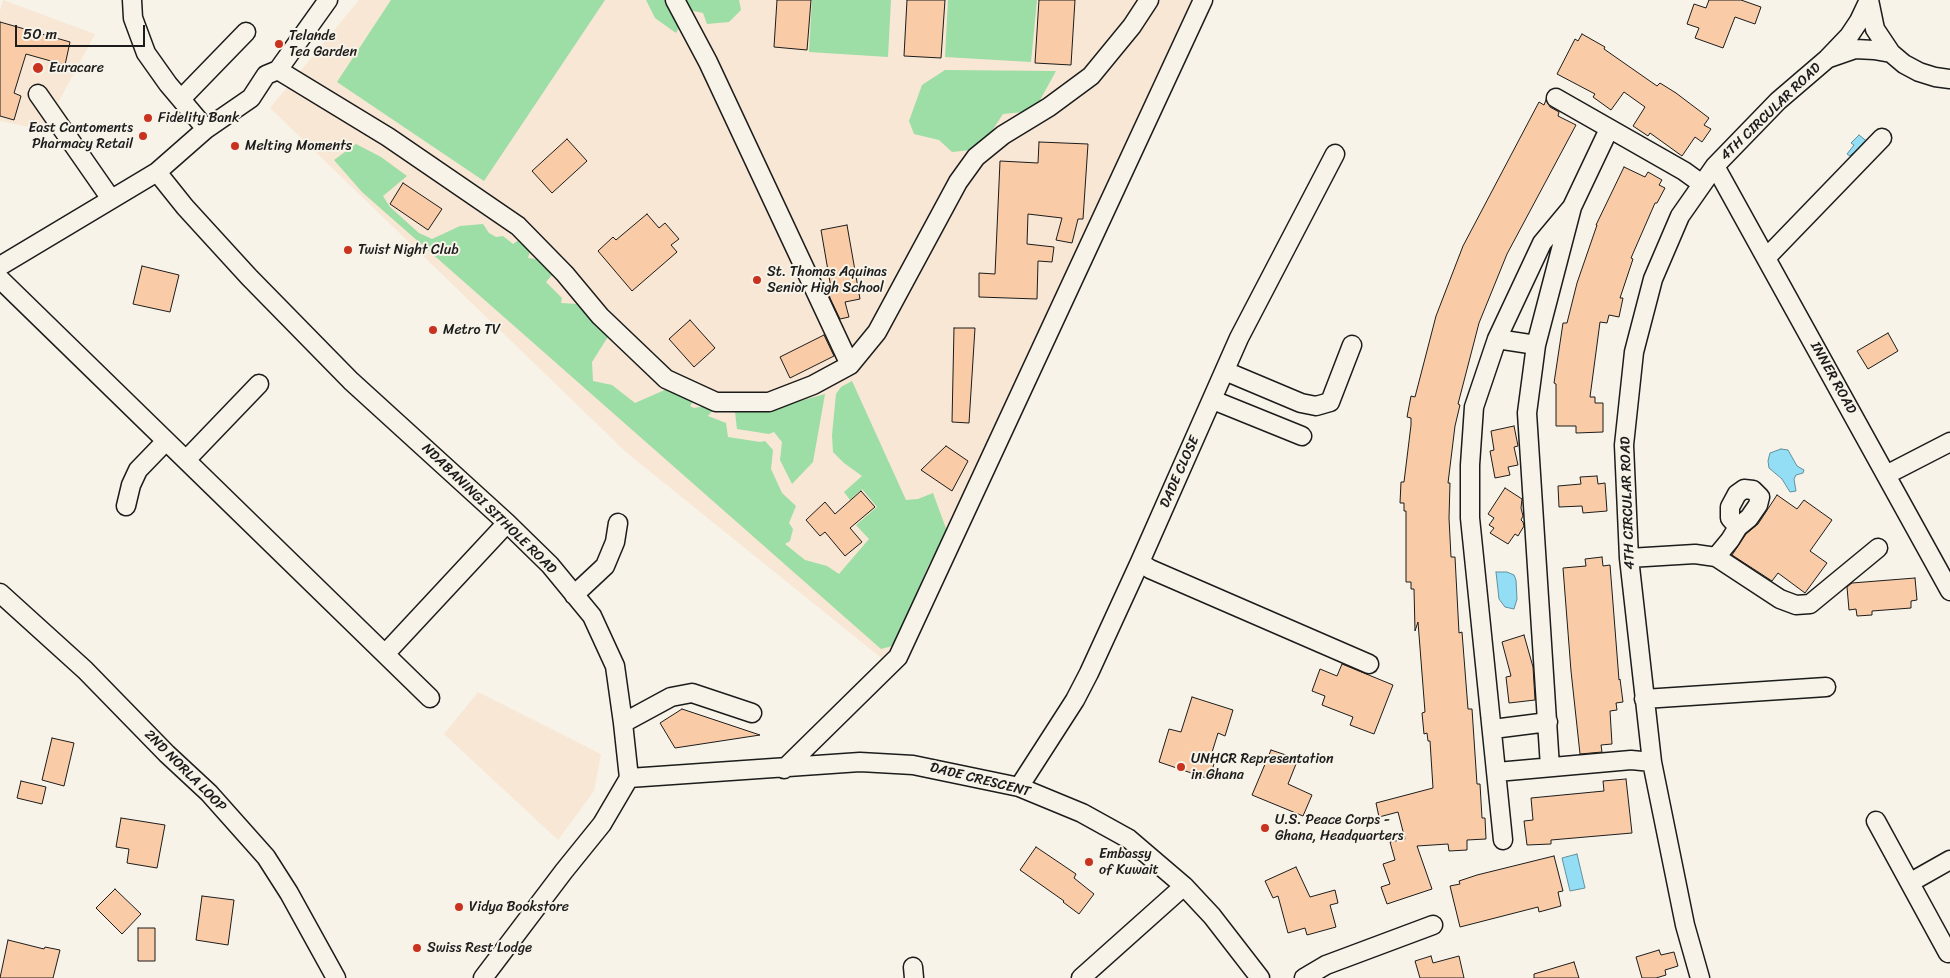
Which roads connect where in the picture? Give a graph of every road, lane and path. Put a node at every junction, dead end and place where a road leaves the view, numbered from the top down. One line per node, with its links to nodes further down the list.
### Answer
1 (132, 0): 14 (street)
2 (328, 0): 10 (street)
3 (675, 0): 30 (street)
4 (1149, 0): 30 (street)
5 (1203, 0): 61 (street)
6 (1869, 0): 8 (street); 9 (street, 4TH CIRCULAR ROAD)
7 (246, 32): 14 (street)
8 (1891, 53): 9 (street); 11 (street)
9 (1827, 59): 19 (street, 4TH CIRCULAR ROAD)
10 (278, 70): 15 (street); 30 (street)
11 (1950, 79)
12 (38, 94): 22 (street)
13 (1556, 98): 16 (street)
14 (181, 99): 15 (street)
15 (206, 129): 20 (street)
16 (1609, 129): 21 (street); 23 (street)
17 (1882, 138): 24 (street)
18 (1335, 154): 31 (street, DADE CLOSE)
19 (1715, 166): 21 (street, 4TH CIRCULAR ROAD); 24 (street, INNER ROAD)
20 (157, 172): 22 (street); 40 (street, NDABANINGI SITHOLE ROAD)
21 (1702, 184): 45 (street, 4TH CIRCULAR ROAD)
22 (111, 199): 25 (street)
23 (1572, 207): 27 (street); 29 (street)
24 (1766, 258): 38 (street, INNER ROAD)
25 (0, 266)
26 (0, 279): 35 (street)
27 (1497, 339): 29 (street); 58 (street)
28 (1352, 345): 31 (street)
29 (1536, 345): 56 (street)
30 (850, 365)
31 (1225, 372): 33 (street, DADE CLOSE)
32 (259, 384): 37 (street)
33 (1213, 400): 34 (street); 46 (street, DADE CLOSE)
34 (1302, 436)
35 (166, 441): 37 (street); 39 (street)
36 (1950, 442): 38 (street)
37 (186, 460): 50 (street)
38 (1886, 475): 47 (street, INNER ROAD)
39 (126, 506)
40 (507, 523): 49 (street, NDABANINGI SITHOLE ROAD); 50 (street)
41 (618, 524): 49 (street)
42 (1738, 527): 44 (street)
43 (1878, 548): 44 (street)
44 (1716, 557): 45 (street)
45 (1629, 558): 54 (street, 4TH CIRCULAR ROAD)
46 (1140, 562): 51 (street); 64 (street, DADE CLOSE)
47 (1950, 591)
48 (0, 593): 72 (street, 2ND NORLA LOOP)
49 (574, 595): 57 (street, NDABANINGI SITHOLE ROAD)
50 (385, 654): 53 (street)
51 (1369, 664)
52 (1826, 687): 54 (street)
53 (430, 698)
54 (1644, 699): 59 (street, 4TH CIRCULAR ROAD)
55 (752, 713): 57 (street)
56 (1548, 722): 58 (street); 60 (street)
57 (623, 723): 63 (street, NDABANINGI SITHOLE ROAD)
58 (1493, 730): 62 (street)
59 (1652, 762): 60 (street); 77 (street, 4TH CIRCULAR ROAD)
60 (1550, 767): 62 (street)
61 (784, 769): 63 (street, DADE CRESCENT); 64 (street, DADE CRESCENT)
62 (1497, 772): 66 (street)
63 (629, 778): 73 (street)
64 (1019, 787): 69 (street, DADE CRESCENT)
65 (1876, 821): 68 (street)
66 (1503, 840)
67 (1950, 860): 68 (street)
68 (1911, 882): 71 (street)
69 (1184, 886): 74 (street); 75 (street, DADE CRESCENT)
70 (1433, 925): 76 (street)
71 (1948, 953)
72 (330, 976)
73 (483, 978)
74 (1080, 978)
75 (1260, 978)
76 (1304, 978)
77 (1700, 978)

